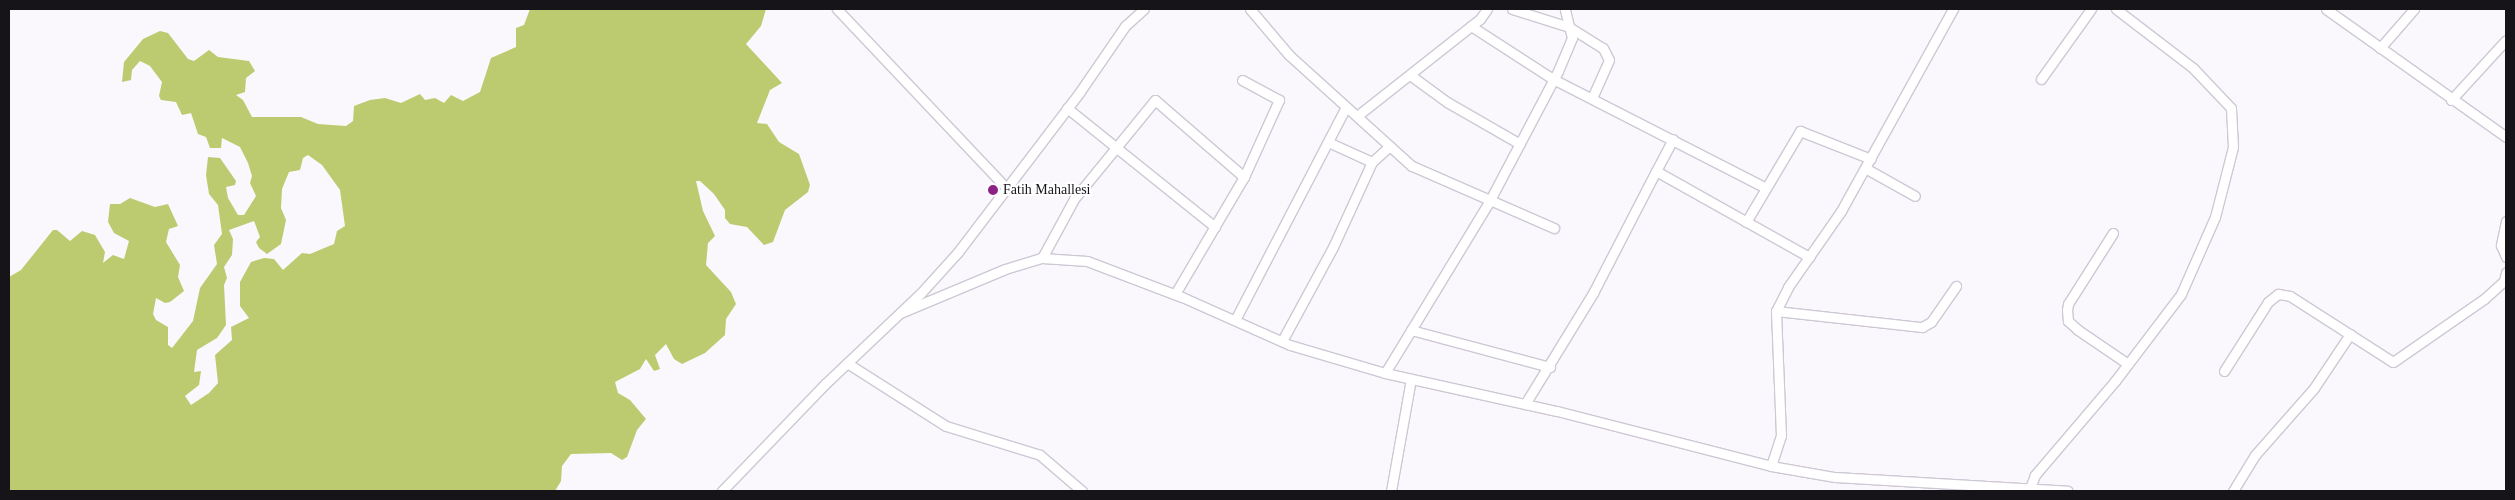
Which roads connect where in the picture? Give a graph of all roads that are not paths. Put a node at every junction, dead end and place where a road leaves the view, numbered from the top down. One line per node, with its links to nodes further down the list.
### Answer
1 (837, 9): 36 (street)
2 (1144, 9): 23 (street)
3 (1250, 9): 22 (street)
4 (1487, 9): 12 (street)
5 (1512, 9): 13 (street)
6 (1565, 9): 13 (street)
7 (1953, 9): 31 (street)
8 (2091, 9): 18 (street)
9 (2116, 9): 58 (street)
10 (2326, 9): 15 (street)
11 (2414, 9): 15 (street)
12 (1471, 26): 16 (street); 17 (street)
13 (1569, 27): 17 (street); 20 (street)
14 (2506, 40): 21 (street)
15 (2380, 48): 21 (street)
16 (1410, 74): 24 (street); 28 (street)
17 (1553, 79): 20 (street); 28 (street)
18 (2041, 79)
19 (1242, 80): 35 (street)
20 (1592, 98): 26 (street)
21 (2451, 100): 25 (street)
22 (1346, 107): 24 (street); 27 (street)
23 (1067, 108): 30 (street); 36 (street)
24 (1357, 116): 29 (street)
25 (2506, 137)
26 (1673, 140): 34 (street); 37 (street)
27 (1328, 142): 32 (street); 53 (street)
28 (1520, 144): 39 (street)
29 (1390, 146): 32 (street); 39 (street)
30 (1114, 148): 35 (street); 42 (street); 47 (street)
31 (1871, 159): 33 (street); 37 (street)
32 (1372, 162): 56 (street)
33 (1865, 168): 38 (street); 45 (street)
34 (1656, 170): 41 (street); 59 (street)
35 (1244, 177): 42 (street)
36 (1006, 188): 52 (street)
37 (1766, 188): 41 (street)
38 (1915, 196)
39 (1490, 200): 43 (street); 54 (street)
40 (2506, 220): 46 (street)
41 (1746, 222): 45 (street)
42 (1215, 227): 50 (street)
43 (1554, 228)
44 (2113, 234): 58 (street)
45 (1809, 257): 51 (street)
46 (2506, 257)
47 (1042, 258): 50 (street); 52 (street)
48 (2506, 272): 55 (street)
49 (1956, 286): 51 (street)
50 (1175, 294): 53 (street)
51 (1776, 311): 64 (street)
52 (900, 313): 57 (street)
53 (1234, 320): 56 (street)
54 (1411, 330): 59 (street); 61 (street)
55 (2350, 334): 60 (street); 70 (street)
56 (1282, 341): 61 (street)
57 (847, 363): 66 (street); 67 (street)
58 (2128, 364): 65 (street)
59 (1550, 366): 63 (street)
60 (2224, 371)
61 (1385, 373): 62 (street)
62 (1411, 379): 63 (street); 68 (street)
63 (1525, 404): 64 (street)
64 (1771, 466): 65 (street)
65 (2030, 488): 69 (street)
66 (722, 491)
67 (1082, 491)
68 (1391, 491)
69 (2068, 491)
70 (2233, 491)

